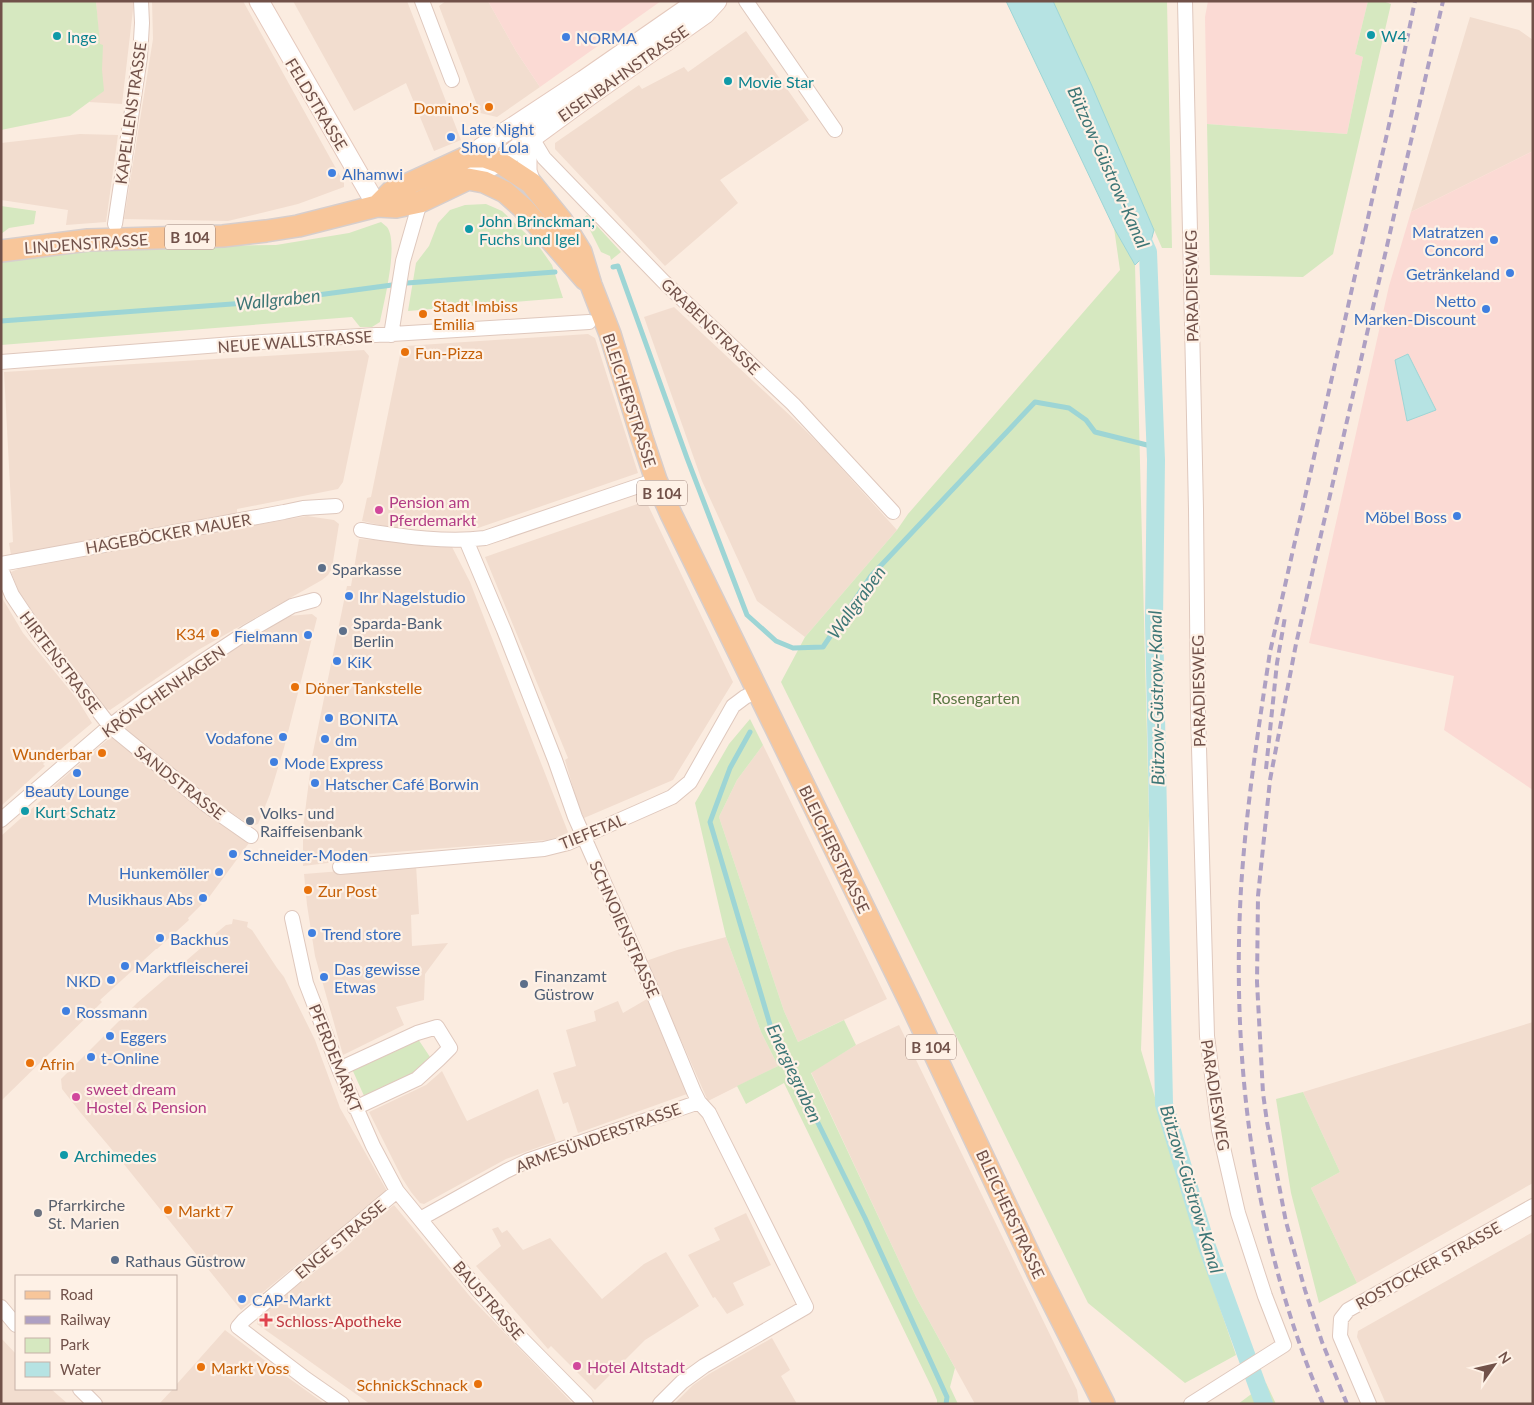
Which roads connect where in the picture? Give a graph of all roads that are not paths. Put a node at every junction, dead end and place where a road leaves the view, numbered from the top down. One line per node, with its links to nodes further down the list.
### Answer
1 (141, 1): 15 (street, KAPELLENSTRASSE)
2 (259, 1): 14 (street, FELDSTRASSE)
3 (422, 1): 8 (street)
4 (704, 1): 11 (street, EISENBAHNSTRASSE)
5 (717, 1): 10 (street, EISENBAHNSTRASSE)
6 (746, 1): 9 (street)
7 (1185, 1): 50 (street, PARADIESWEG)
8 (452, 80)
9 (834, 130)
10 (529, 140): 11 (street, EISENBAHNSTRASSE); 12 (street); 23 (street, GRABENSTRASSE)
11 (482, 165): 12 (main road, BLEICHERSTRASSE / B 104); 13 (main road, EISENBAHNSTRASSE / B 104); 14 (main road, EISENBAHNSTRASSE / B 104); 17 (main road, BLEICHERSTRASSE)
12 (531, 183): 17 (main road, BLEICHERSTRASSE / B 104)
13 (420, 202): 14 (main road, EISENBAHNSTRASSE / B 104); 19 (street)
14 (377, 206): 16 (main road, LINDENSTRASSE / B 104)
15 (115, 224)
16 (1, 251)
17 (590, 285): 21 (main road, BLEICHERSTRASSE / B 104)
18 (589, 322): 19 (street, NEUE WALLSTRASSE)
19 (391, 335): 20 (street, NEUE WALLSTRASSE)
20 (1, 362)
21 (656, 480): 25 (street); 29 (main road, BLEICHERSTRASSE / B 104)
22 (336, 506): 26 (street, HAGEBÖCKER MAUER)
23 (893, 512)
24 (361, 530): 25 (street)
25 (466, 540): 33 (street, SCHNOIENSTRASSE)
26 (1, 564)
27 (1, 569): 30 (street, HIRTENSTRASSE)
28 (314, 600): 30 (street, KRÖNCHENHAGEN)
29 (758, 691): 33 (street, TIEFETAL); 49 (main road, BLEICHERSTRASSE / B 104)
30 (110, 726): 31 (street, KRÖNCHENHAGEN); 32 (street, SANDSTRASSE)
31 (1, 820)
32 (251, 836)
33 (584, 836): 34 (street, TIEFETAL); 37 (street, SCHNOIENSTRASSE)
34 (340, 866)
35 (292, 918): 36 (street, PFERDEMARKT)
36 (338, 1069): 38 (street, PFERDEMARKT); 38 (street)
37 (699, 1102): 41 (street, ARMESÜNDERSTRASSE); 48 (street, SCHNOIENSTRASSE)
38 (355, 1108): 39 (street, PFERDEMARKT)
39 (397, 1191): 41 (street, BAUSTRASSE); 46 (street, ENGE STRASSE)
40 (1533, 1206): 51 (street, ROSTOCKER STRASSE)
41 (420, 1219): 47 (street, BAUSTRASSE)
42 (1, 1307): 43 (street)
43 (15, 1324)
44 (81, 1390): 45 (street)
45 (95, 1404)
46 (342, 1404)
47 (586, 1404)
48 (660, 1404)
49 (1104, 1404)
50 (1191, 1404)
51 (1369, 1404)

